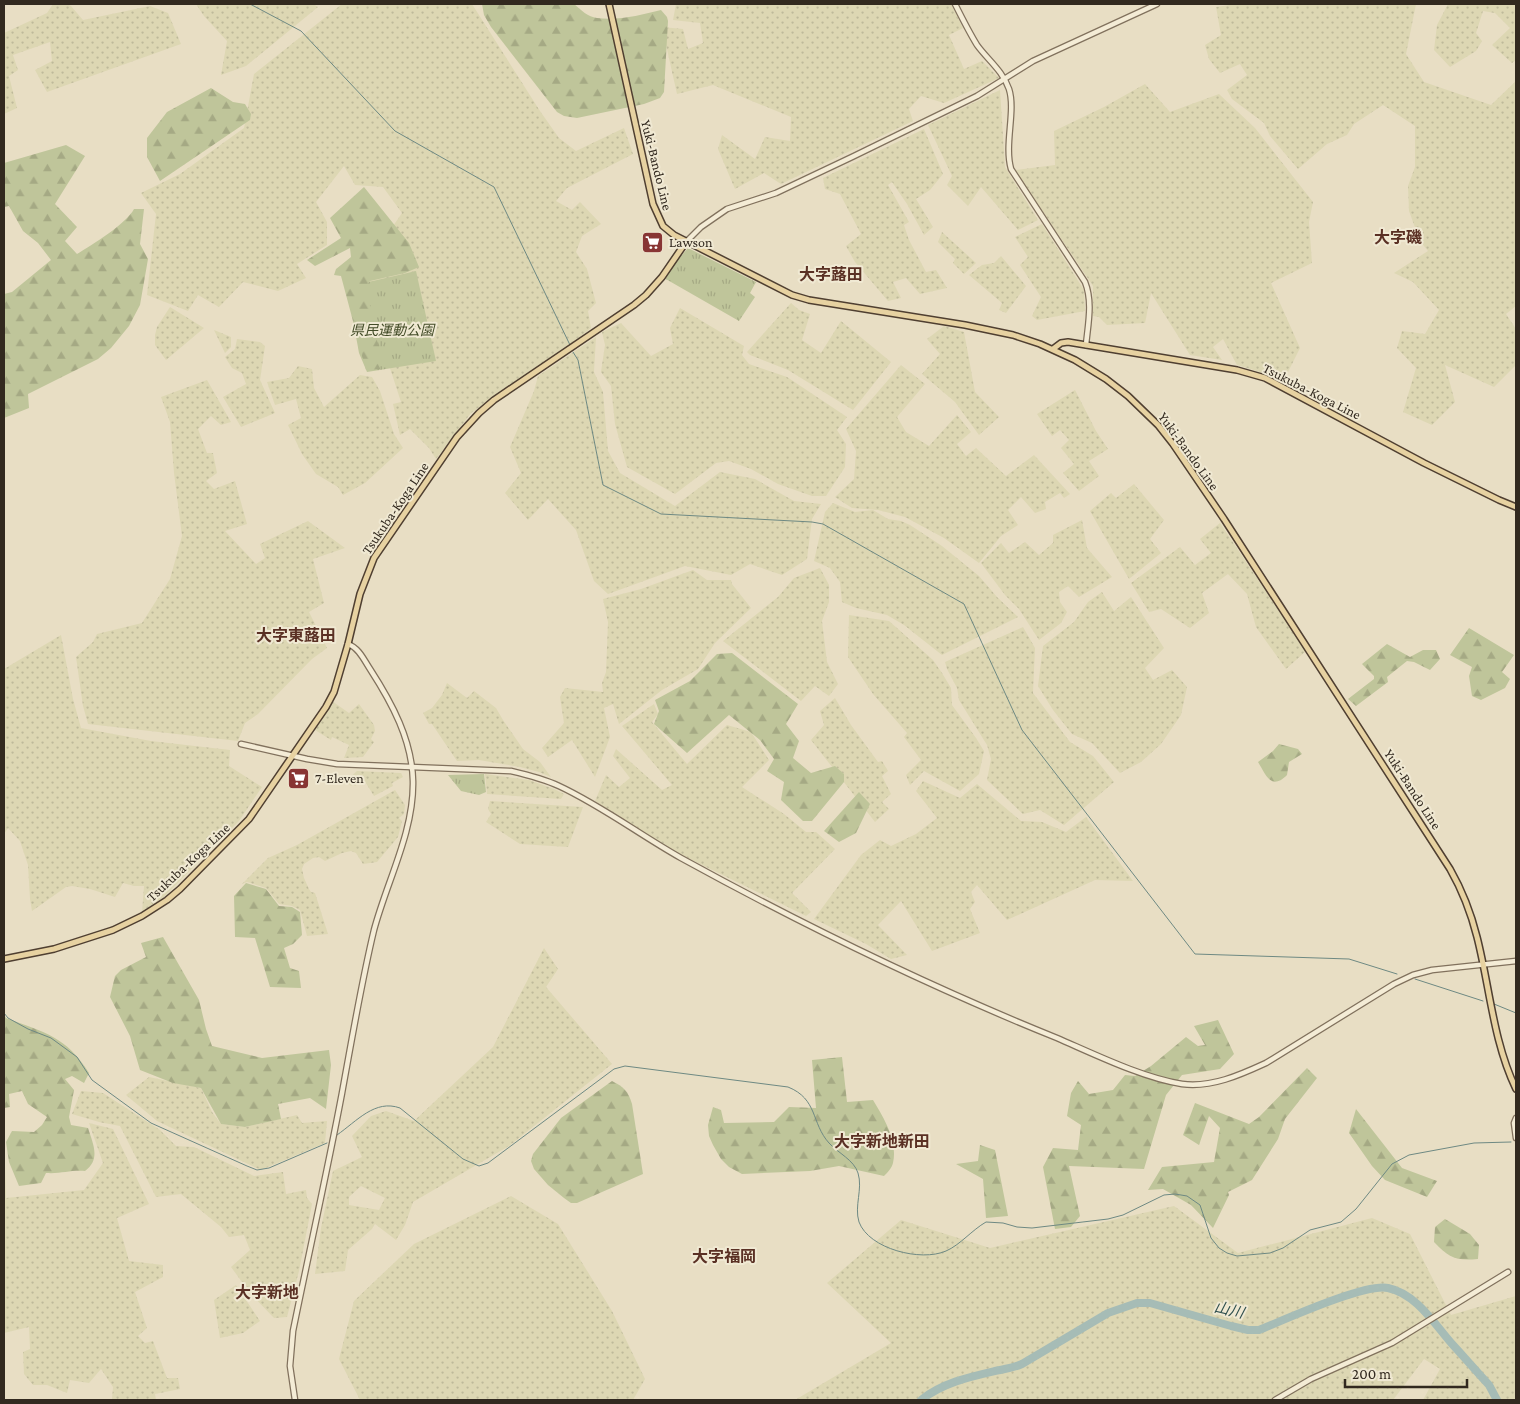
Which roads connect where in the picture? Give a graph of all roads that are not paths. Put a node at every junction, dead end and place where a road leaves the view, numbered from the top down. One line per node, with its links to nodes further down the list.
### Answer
1 (609, 4): 5 (main road, Yuki-Bando Line)
2 (955, 4): 4 (street)
3 (1157, 4): 4 (street)
4 (1004, 79): 5 (street); 6 (street)
5 (686, 242): 7 (main road, Yuki-Bando Line); 9 (main road, Tsukuba-Koga Line)
6 (1086, 345): 7 (main road, Tsukuba-Koga Line); 8 (main road, Tsukuba-Koga Line)
7 (1054, 349): 15 (main road, Yuki-Bando Line)
8 (1516, 507)
9 (348, 644): 11 (main road, Tsukuba-Koga Line); 12 (street)
10 (240, 744): 11 (street)
11 (293, 756): 12 (street); 13 (main road, Tsukuba-Koga Line)
12 (412, 768): 15 (street); 20 (street)
13 (4, 959)
14 (1516, 961): 15 (street)
15 (1483, 964): 16 (main road, Yuki-Bando Line)
16 (1516, 1089)
17 (1516, 1118): 18 (street)
18 (1516, 1138)
19 (1508, 1272): 21 (street)
20 (295, 1400)
21 (1275, 1400)

